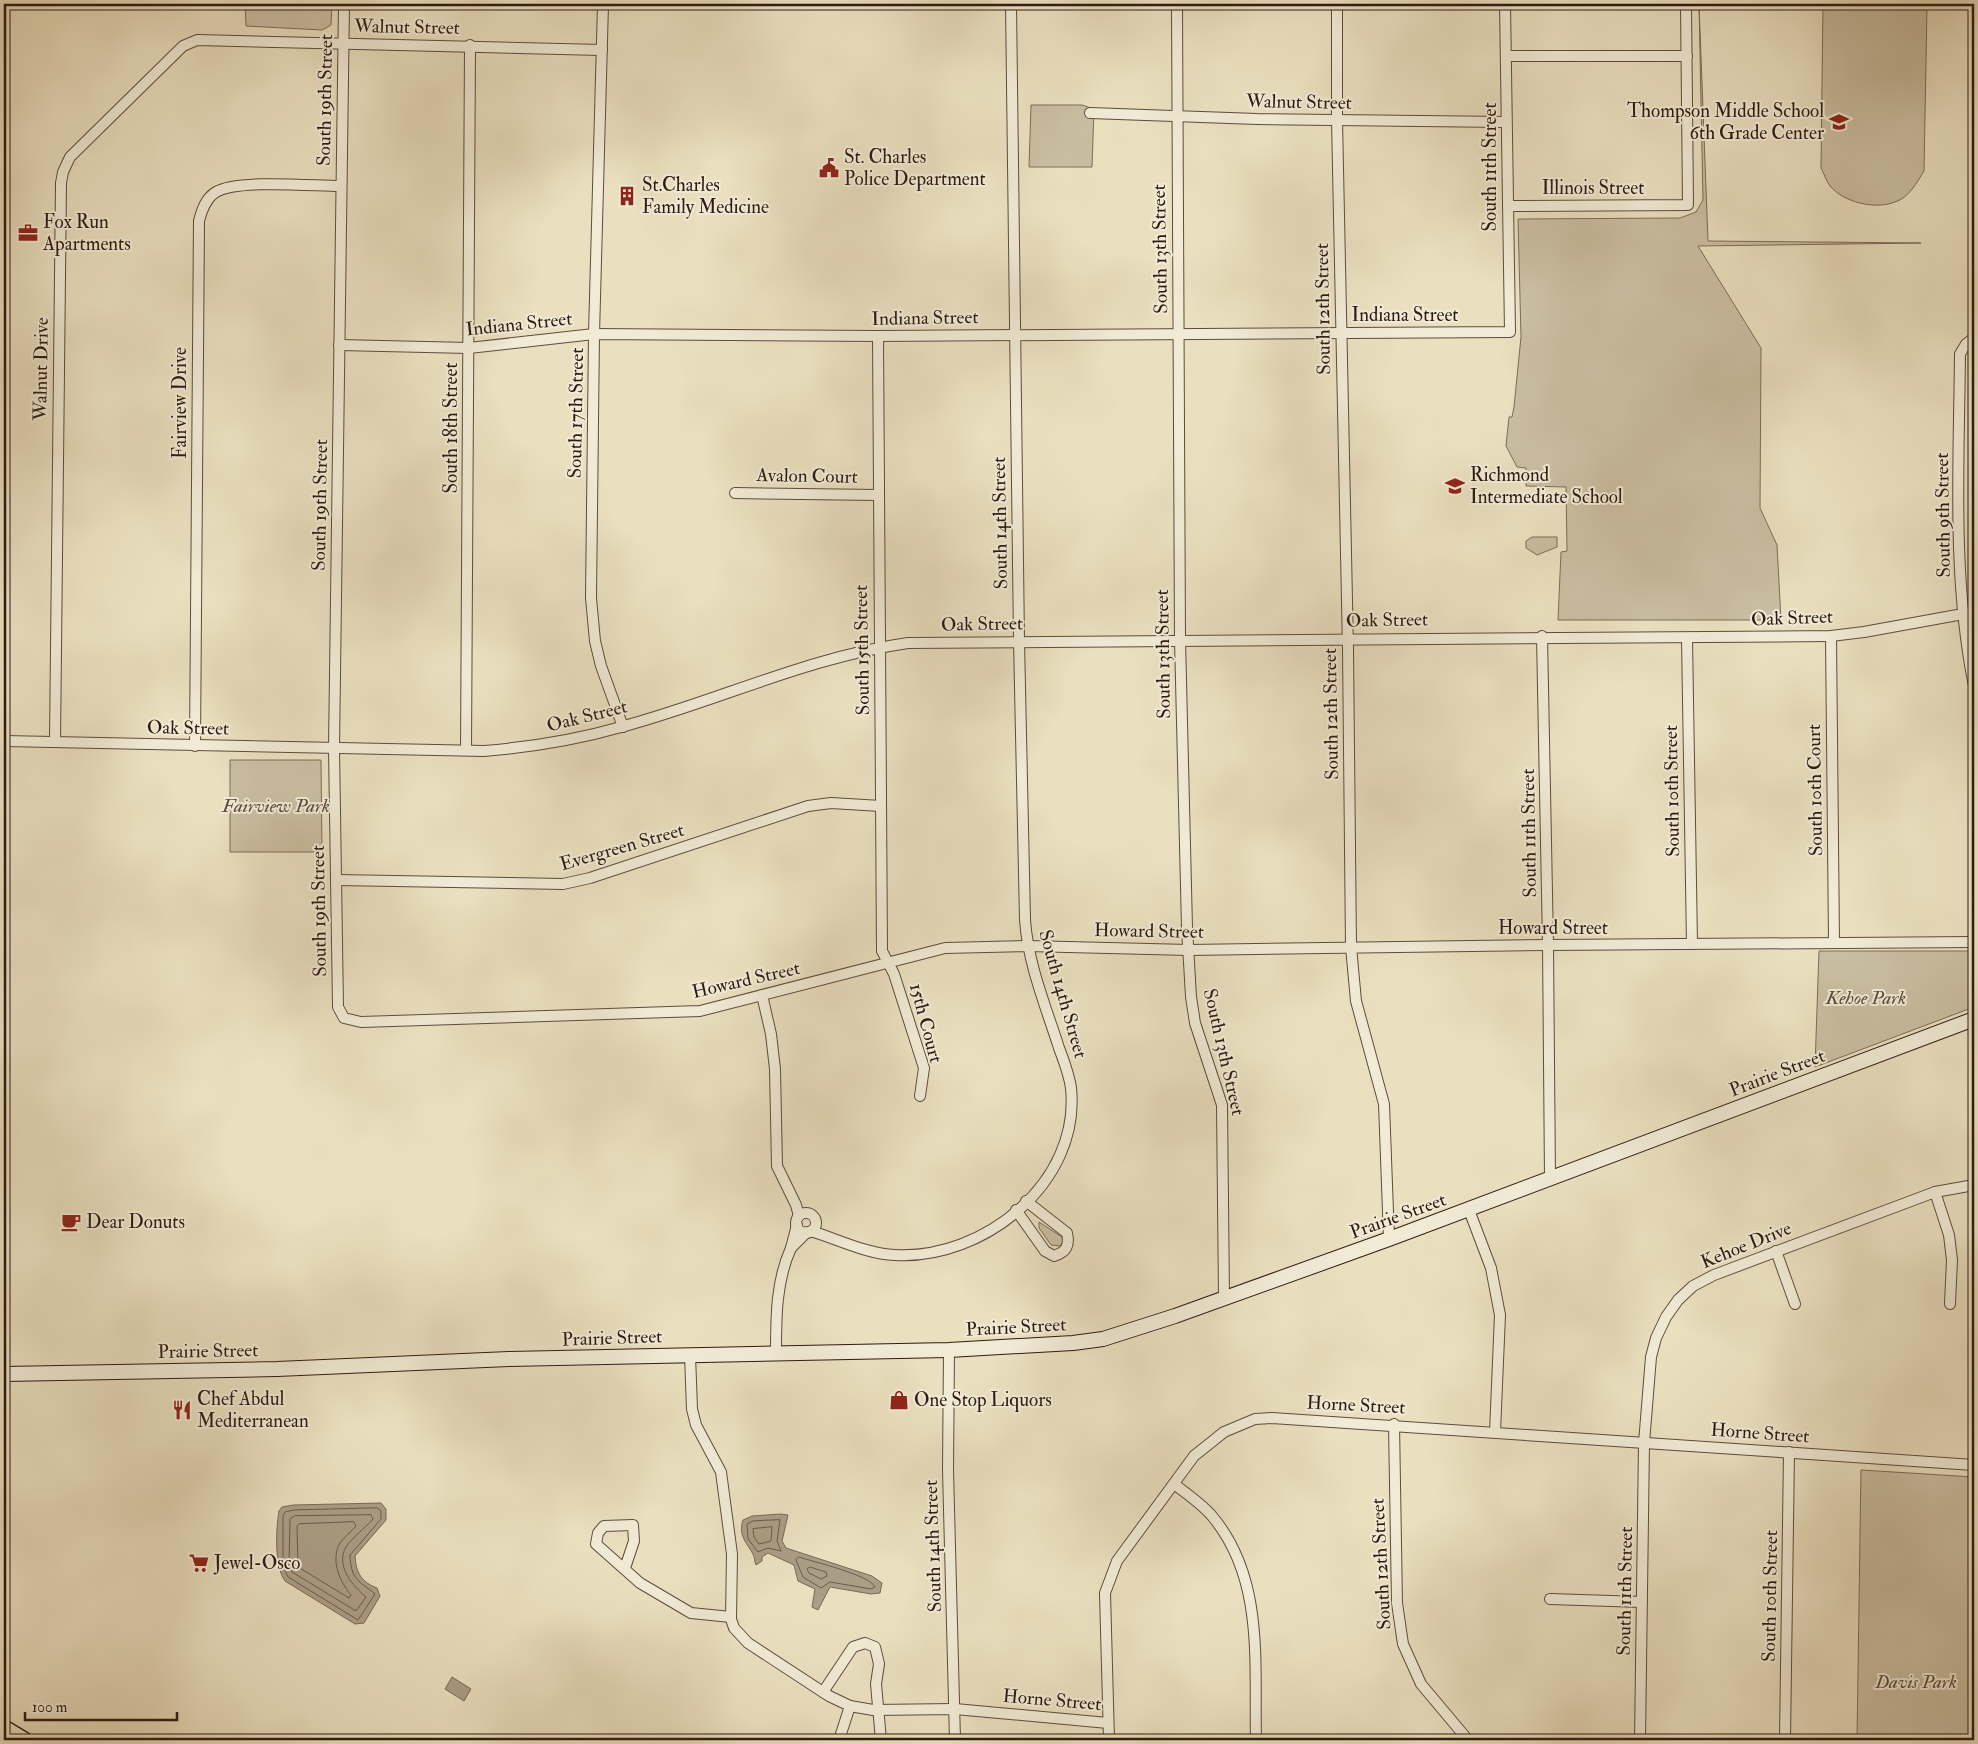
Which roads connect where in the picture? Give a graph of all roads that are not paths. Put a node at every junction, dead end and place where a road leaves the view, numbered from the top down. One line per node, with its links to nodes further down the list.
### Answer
1 (344, 4): 8 (street, South 19th Street)
2 (603, 4): 11 (street, South 17th Street)
3 (1011, 4): 24 (street, South 14th Street)
4 (1177, 4): 15 (street, South 13th Street)
5 (1337, 4): 16 (street, South 12th Street)
6 (1505, 4): 12 (street, South 11th Street)
7 (1686, 4): 13 (street)
8 (343, 44): 9 (street, Walnut Street); 10 (street, Walnut Street); 18 (street, South 19th Street)
9 (470, 45): 11 (street, Walnut Street); 28 (street, South 18th Street)
10 (183, 46): 43 (street, Walnut Drive)
11 (602, 50): 23 (street, South 17th Street)
12 (1507, 56): 13 (street); 17 (street, South 11th Street)
13 (1687, 56): 19 (street, Illinois Street)
14 (1090, 114): 15 (street, Walnut Street)
15 (1176, 116): 16 (street, Walnut Street); 21 (street, South 13th Street)
16 (1337, 120): 17 (street, Walnut Street); 22 (street, South 12th Street)
17 (1506, 122): 19 (street, South 11th Street)
18 (340, 186): 27 (street, South 19th Street); 44 (street, Fairview Drive)
19 (1508, 206): 20 (street, South 11th Street)
20 (1510, 330): 22 (street, Indiana Street)
21 (1179, 333): 22 (street, Indiana Street); 24 (street, Indiana Street); 37 (street, South 13th Street)
22 (1341, 333): 35 (street, South 12th Street)
23 (594, 334): 25 (street, Indiana Street); 28 (street, Indiana Street); 41 (street, South 17th Street)
24 (1016, 335): 25 (street, Indiana Street); 38 (street, South 14th Street)
25 (878, 336): 30 (street, South 15th Street)
26 (1970, 341): 32 (street, South 9th Street)
27 (339, 345): 28 (street, Indiana Street); 45 (street, South 19th Street)
28 (469, 348): 46 (street, South 18th Street)
29 (735, 493): 30 (street, Avalon Court)
30 (878, 495): 39 (street, South 15th Street)
31 (1974, 612): 32 (street, Oak Street)
32 (1963, 614): 34 (street, Oak Street); 40 (street, South 9th Street)
33 (1542, 636): 35 (street, Oak Street); 36 (street, Oak Street); 52 (street, South 11th Street)
34 (1831, 636): 36 (street, Oak Street); 50 (street, South 10th Court)
35 (1348, 638): 37 (street, Oak Street); 54 (street, South 12th Street)
36 (1687, 638): 51 (street, South 10th Street)
37 (1180, 639): 38 (street, Oak Street); 55 (street, South 13th Street)
38 (1019, 640): 39 (street, Oak Street); 53 (street, South 14th Street)
39 (880, 646): 41 (street, Oak Street); 47 (street, South 15th Street)
40 (1974, 686)
41 (623, 727): 46 (street, Oak Street)
42 (4, 741): 43 (street, Oak Street)
43 (55, 742): 44 (street, Oak Street)
44 (195, 746): 45 (street, Oak Street)
45 (334, 748): 46 (street, Oak Street); 48 (street, South 19th Street)
46 (466, 750)
47 (881, 806): 48 (street, Evergreen Street); 56 (street, South 15th Street)
48 (336, 880): 58 (street, South 19th Street)
49 (1974, 942): 50 (street, Howard Street)
50 (1834, 943): 51 (street, Howard Street)
51 (1692, 944): 52 (street, Howard Street)
52 (1548, 945): 54 (street, Howard Street); 61 (street, South 11th Street)
53 (1027, 946): 55 (street, Howard Street); 56 (street, Howard Street); 65 (street, South 14th Street)
54 (1351, 948): 55 (street, Howard Street); 72 (street, South 12th Street)
55 (1189, 950): 75 (street, South 13th Street)
56 (888, 962): 57 (street, Howard Street); 60 (street, 15th Court)
57 (762, 995): 58 (street, Howard Street); 63 (street)
58 (338, 1008)
59 (1974, 1019): 61 (street, Prairie Street)
60 (920, 1096)
61 (1550, 1178): 67 (street, Prairie Street)
62 (1974, 1185): 64 (street, Kehoe Drive)
63 (788, 1190): 68 (street, South 14th Street); 69 (street)
64 (1936, 1192): 74 (street, Kehoe Drive); 77 (street)
65 (1026, 1201): 66 (street, South 14th Street); 66 (street)
66 (1016, 1210): 71 (street, South 14th Street)
67 (1469, 1210): 72 (street, Prairie Street); 83 (street)
68 (812, 1217): 69 (street); 70 (street); 71 (street, South 14th Street)
69 (798, 1220): 70 (street); 73 (street)
70 (809, 1232): 71 (street, South 14th Street); 73 (street)
71 (835, 1238)
72 (1389, 1240): 75 (street, Prairie Street)
73 (791, 1248): 79 (street)
74 (1776, 1251): 76 (street); 84 (street, Kehoe Drive)
75 (1224, 1298): 78 (street, Prairie Street)
76 (1795, 1304)
77 (1950, 1304)
78 (949, 1350): 79 (street, Prairie Street); 94 (street, South 14th Street)
79 (776, 1353): 80 (street, Prairie Street)
80 (690, 1355): 81 (street, Prairie Street); 91 (street)
81 (4, 1374)
82 (1394, 1424): 83 (street, Horne Street); 87 (street, Horne Street); 104 (street, South 12th Street)
83 (1495, 1432): 84 (street, Horne Street)
84 (1644, 1443): 85 (street, Horne Street); 90 (street, South 11th Street)
85 (1790, 1452): 86 (street, Horne Street); 106 (street, South 10th Street)
86 (1974, 1465)
87 (1174, 1484): 96 (street, Horne Street); 103 (street)
88 (624, 1568): 88 (street); 91 (street)
89 (1550, 1599): 90 (street)
90 (1642, 1602): 105 (street, South 11th Street)
91 (731, 1617): 92 (street, Horne Street)
92 (823, 1692): 93 (street, Horne Street); 95 (street)
93 (850, 1706): 95 (street, Horne Street); 99 (street)
94 (955, 1709): 95 (street, Horne Street); 96 (street, Horne Street); 101 (street, South 14th Street)
95 (878, 1710): 100 (street)
96 (1108, 1723): 102 (street)
97 (4, 1728): 98 (main road)
98 (24, 1740)
99 (839, 1740)
100 (881, 1740)
101 (956, 1740)
102 (1109, 1740)
103 (1256, 1740)
104 (1468, 1740)
105 (1640, 1740)
106 (1785, 1740)

